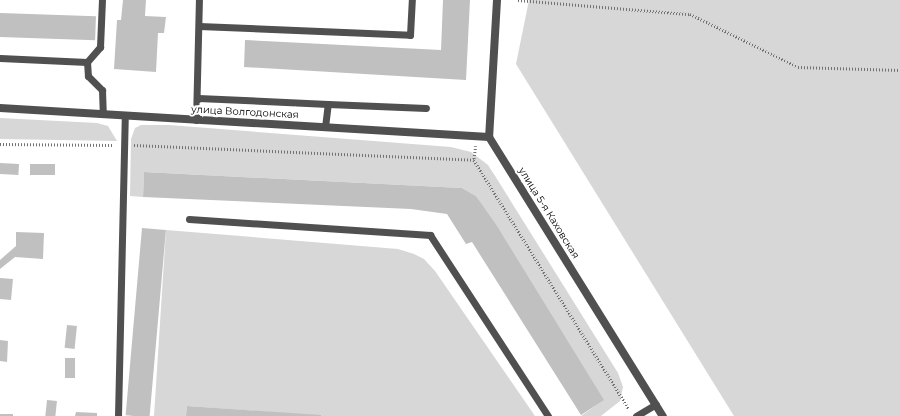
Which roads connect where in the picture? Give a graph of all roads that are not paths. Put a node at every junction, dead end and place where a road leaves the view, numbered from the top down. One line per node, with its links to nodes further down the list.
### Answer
1 (102, 0): 7 (lane)
2 (199, 0): 5 (lane)
3 (412, 0): 5 (lane)
4 (497, 0): 16 (street)
5 (198, 26): 8 (lane)
6 (0, 58): 7 (lane)
7 (87, 62): 12 (lane)
8 (198, 98): 9 (lane); 14 (lane)
9 (328, 104): 11 (lane); 15 (lane)
10 (0, 108): 12 (street, улица Волгодонская)
11 (426, 108)
12 (103, 114): 13 (street, улица Волгодонская)
13 (125, 116): 14 (street, улица Волгодонская); 19 (lane)
14 (196, 120): 15 (street, улица Волгодонская)
15 (325, 127): 16 (street, улица Волгодонская)
16 (489, 137): 18 (street, улица 5-я Каховская)
17 (189, 219): 20 (lane)
18 (656, 404): 21 (lane); 22 (street, улица 5-я Каховская)
19 (118, 416)
20 (548, 416)
21 (634, 416)
22 (663, 416)

